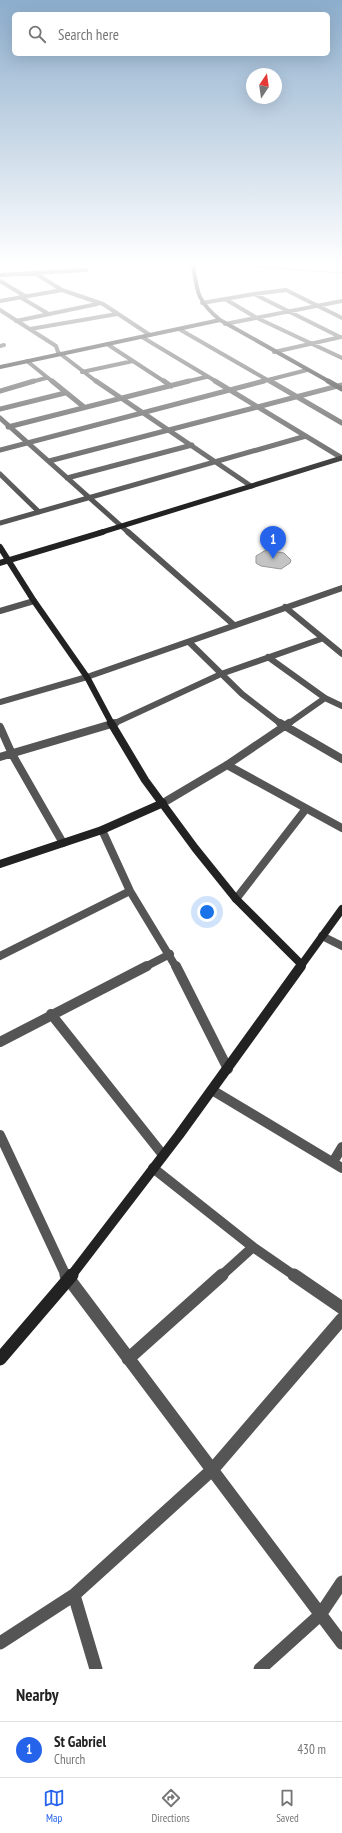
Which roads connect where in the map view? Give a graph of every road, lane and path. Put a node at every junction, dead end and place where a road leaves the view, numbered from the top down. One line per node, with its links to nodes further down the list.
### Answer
1 (50, 342): 10 (street)
2 (118, 342): 8 (street)
3 (150, 342): 17 (street)
4 (200, 342): 19 (street)
5 (256, 342): 9 (street)
6 (315, 342): 7 (street)
7 (309, 343): 9 (street); 11 (street)
8 (107, 344): 10 (street); 13 (street)
9 (274, 352): 15 (street)
10 (60, 354): 12 (street); 16 (street)
11 (342, 358)
12 (27, 361): 14 (street); 18 (street)
13 (133, 361): 16 (street); 20 (street)
14 (0, 367)
15 (307, 370): 19 (street); 21 (street)
16 (82, 372): 26 (street)
17 (206, 377): 20 (street); 22 (street)
18 (46, 378): 23 (street); 24 (street)
19 (265, 381): 22 (street); 25 (street)
20 (171, 386): 26 (street)
21 (340, 387): 25 (street)
22 (230, 390): 28 (street); 30 (street)
23 (0, 391)
24 (65, 393): 27 (street); 29 (street)
25 (295, 397): 28 (street); 32 (street)
26 (122, 398): 27 (street); 30 (street)
27 (84, 407): 33 (street)
28 (259, 407): 34 (street); 35 (street)
29 (0, 409)
30 (142, 412): 34 (street); 36 (street)
31 (0, 418): 33 (street)
32 (342, 423)
33 (8, 427): 36 (street)
34 (171, 431): 37 (street); 40 (street)
35 (306, 436): 39 (street); 41 (street)
36 (27, 443): 38 (street); 40 (street)
37 (192, 445): 41 (street); 43 (street)
38 (0, 450)
39 (342, 458): 44 (street)
40 (49, 461): 43 (street)
41 (214, 462): 44 (street); 45 (street)
42 (0, 474): 46 (street)
43 (67, 478): 45 (street)
44 (251, 486): 48 (street)
45 (89, 498): 46 (street); 48 (street)
46 (39, 512): 47 (street)
47 (0, 523)
48 (121, 526): 50 (street); 56 (street)
49 (0, 547): 50 (street)
50 (9, 561): 51 (street); 53 (street)
51 (0, 563)
52 (341, 589): 54 (street)
53 (34, 601): 55 (street); 62 (street)
54 (285, 607): 56 (street); 57 (street)
55 (0, 611)
56 (234, 625): 58 (street)
57 (321, 639): 59 (street); 60 (street)
58 (189, 642): 61 (street); 62 (street)
59 (342, 654)
60 (268, 657): 61 (street); 63 (street)
61 (221, 674): 66 (street); 67 (street)
62 (87, 677): 64 (street); 66 (street)
63 (325, 698): 65 (street); 67 (street)
64 (0, 702)
65 (342, 706)
66 (112, 724): 69 (street); 73 (street)
67 (283, 725): 71 (street); 72 (street)
68 (0, 727): 69 (street)
69 (12, 754): 70 (street); 77 (street)
70 (0, 757)
71 (342, 760)
72 (227, 765): 73 (street); 74 (street)
73 (163, 803): 76 (street); 80 (street)
74 (305, 810): 75 (street); 80 (street)
75 (342, 828)
76 (102, 830): 77 (street); 79 (street)
77 (63, 843): 78 (street)
78 (0, 864)
79 (130, 891): 84 (street); 85 (street)
80 (236, 899): 86 (street)
81 (342, 909): 82 (street)
82 (322, 936): 83 (street); 86 (street)
83 (342, 946)
84 (170, 954): 87 (street); 89 (street)
85 (0, 956)
86 (301, 964): 89 (street)
87 (51, 1014): 88 (street); 93 (street)
88 (0, 1042)
89 (228, 1069): 90 (street)
90 (212, 1090): 93 (street); 94 (street)
91 (0, 1135): 97 (street)
92 (342, 1147): 94 (street)
93 (164, 1155): 95 (street)
94 (338, 1165)
95 (153, 1168): 96 (street); 97 (street)
96 (253, 1247): 98 (street); 101 (street)
97 (68, 1280): 100 (street); 101 (street)
98 (342, 1308)
99 (342, 1319): 102 (street)
100 (0, 1359)
101 (128, 1359): 102 (street)
102 (214, 1469): 104 (street); 105 (street)
103 (342, 1582): 105 (street)
104 (74, 1595): 106 (street); 108 (street)
105 (320, 1614): 107 (street); 109 (street)
106 (0, 1643)
107 (342, 1643)
108 (96, 1669)
109 (260, 1669)

